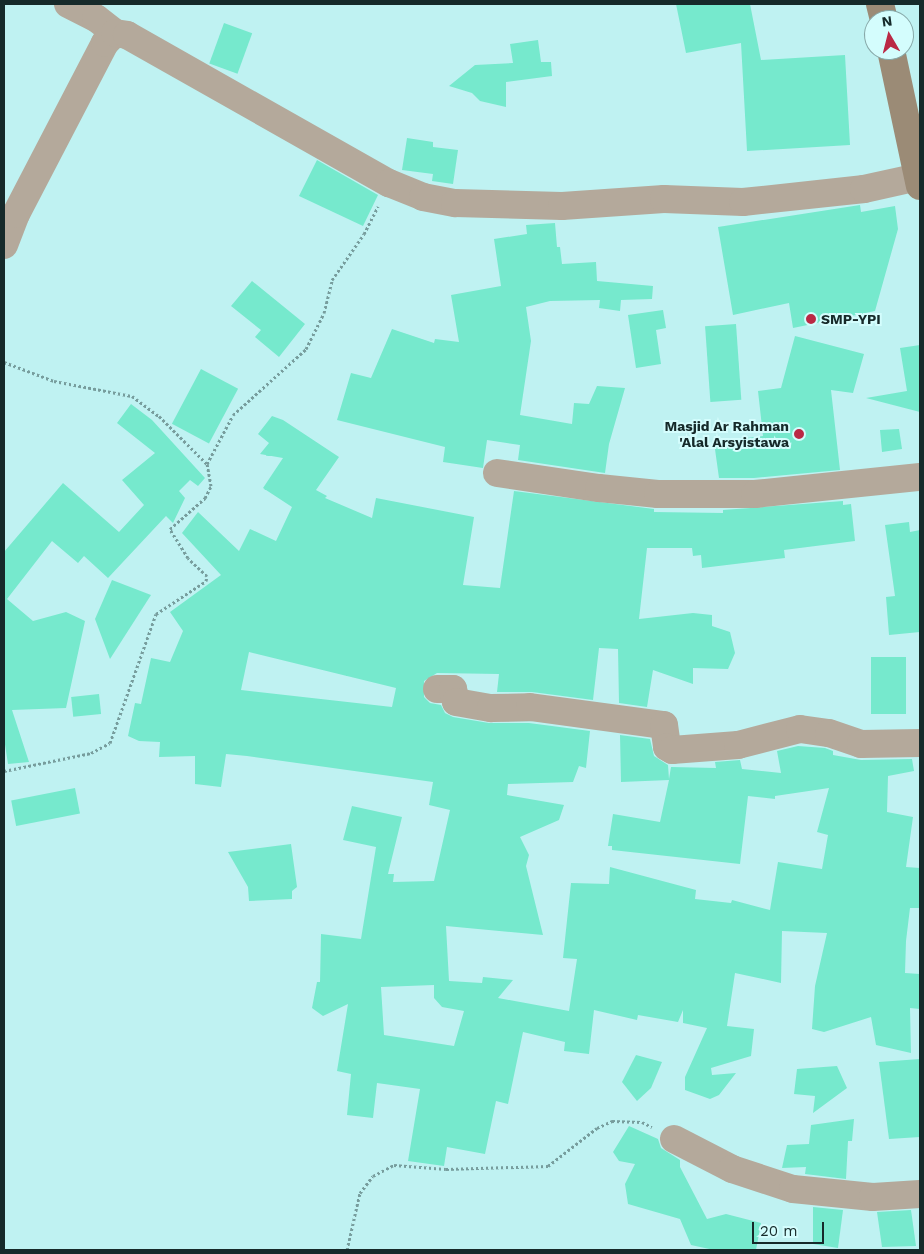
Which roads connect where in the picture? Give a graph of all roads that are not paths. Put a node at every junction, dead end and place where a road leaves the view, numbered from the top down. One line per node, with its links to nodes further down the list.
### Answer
1 (68, 4): 2 (street)
2 (115, 33): 4 (street); 5 (street)
3 (892, 60): 4 (main road)
4 (919, 182)
5 (4, 245)
6 (497, 472): 7 (street)
7 (920, 477)
8 (437, 689): 9 (street)
9 (920, 743)
10 (674, 1139): 11 (street)
11 (920, 1194)

